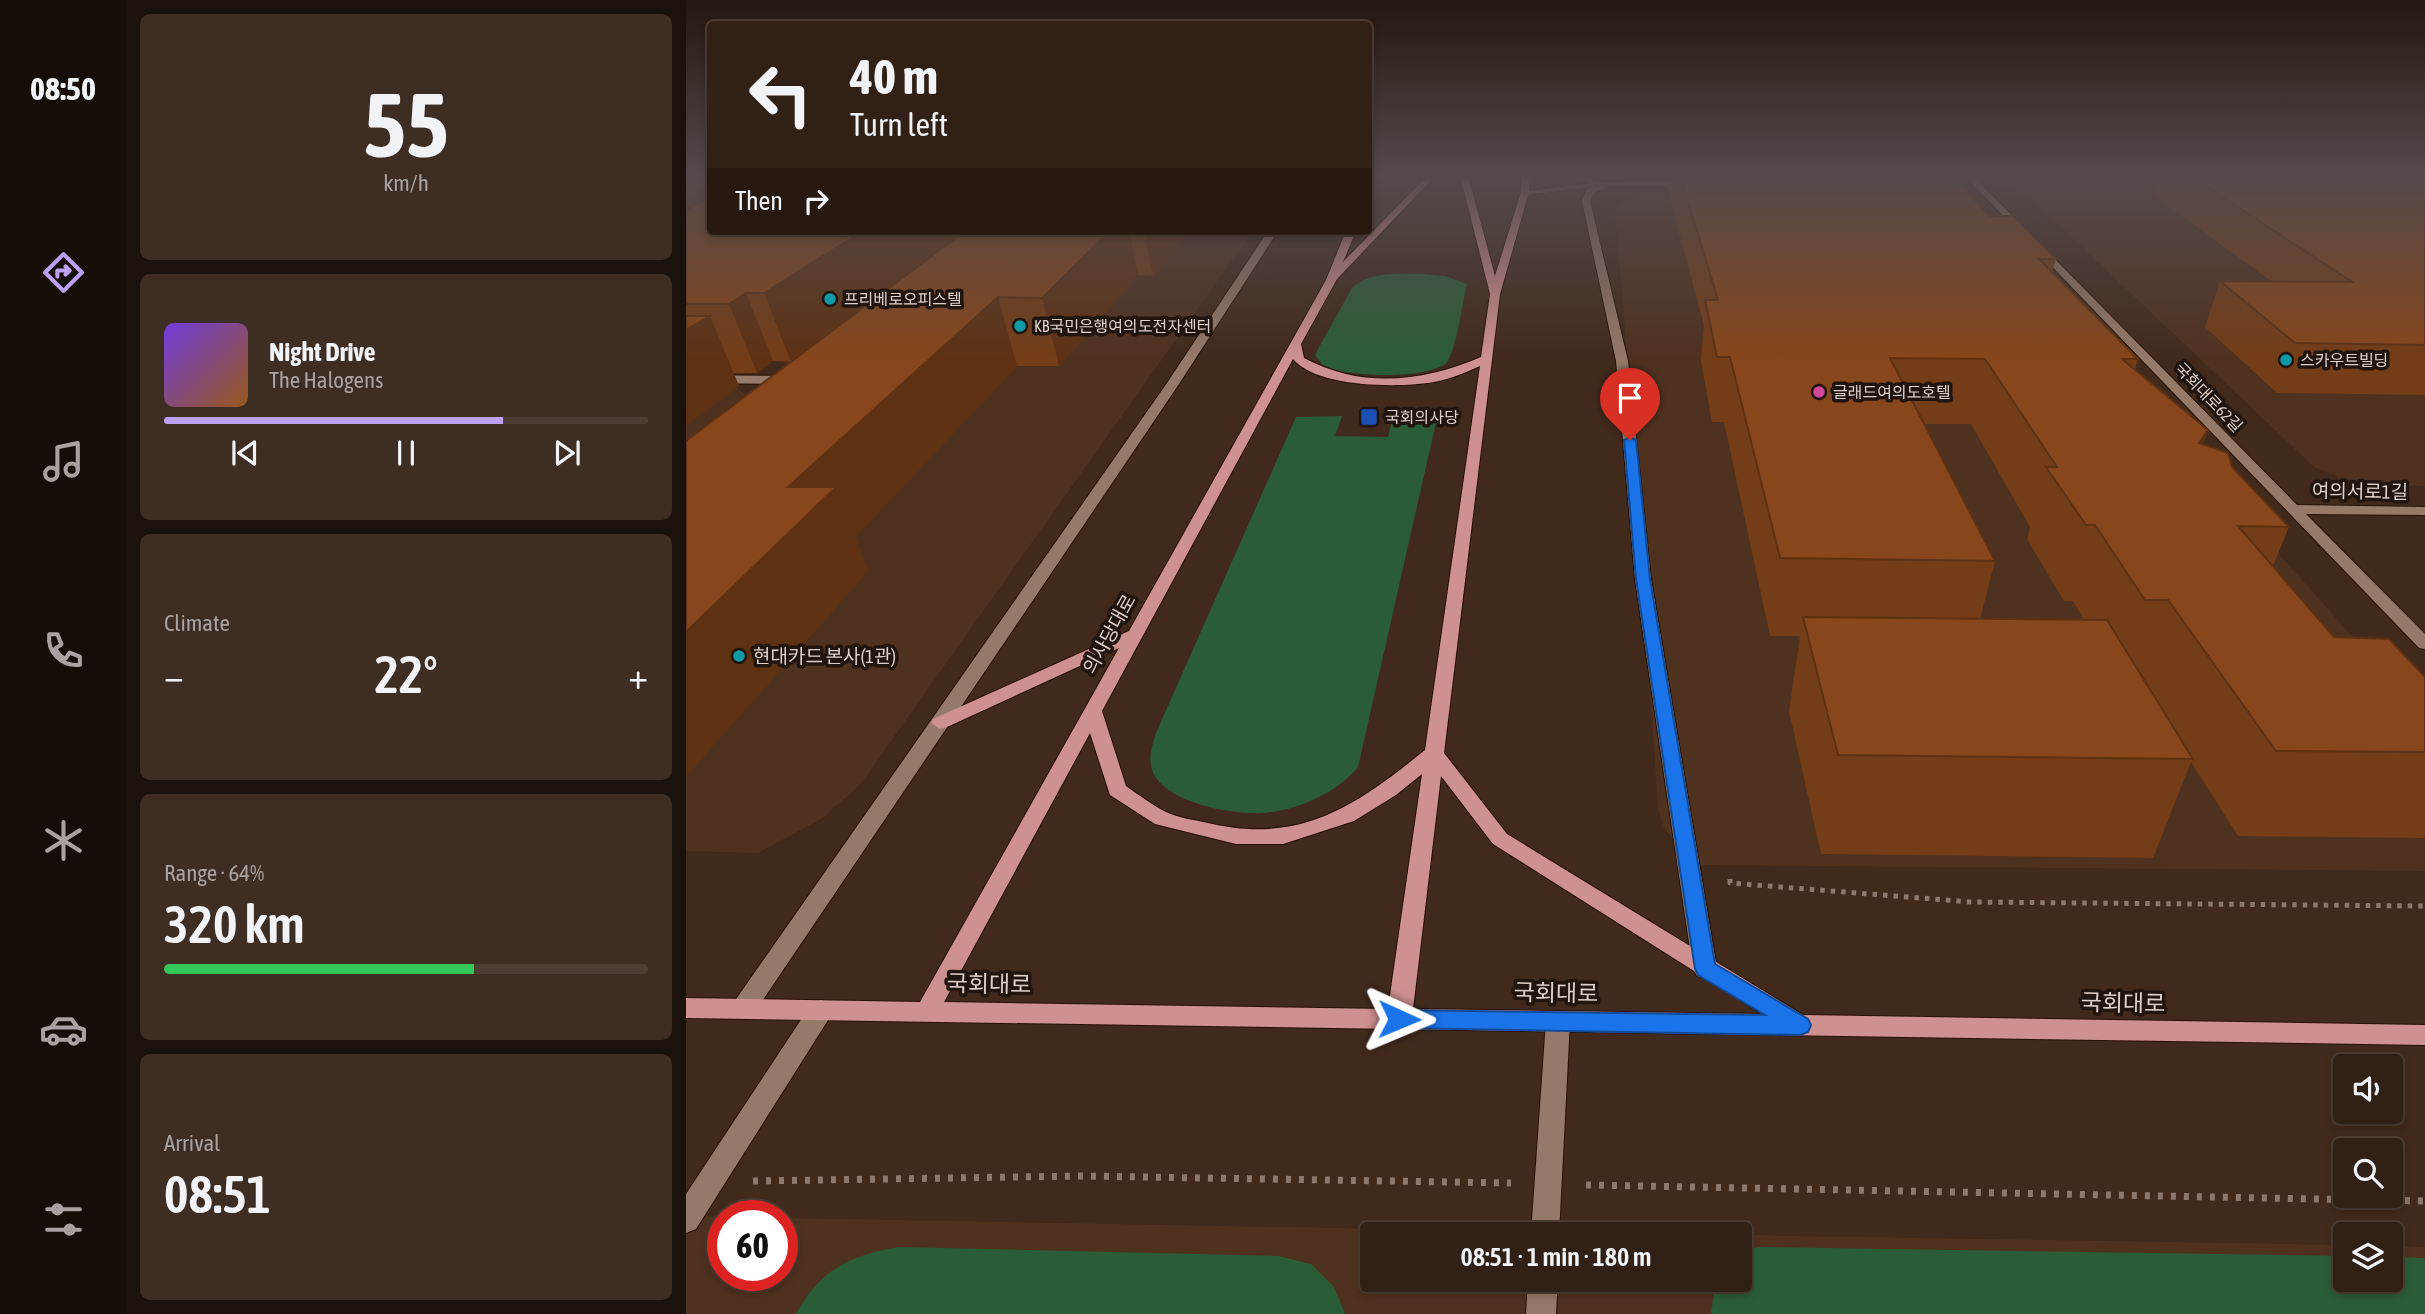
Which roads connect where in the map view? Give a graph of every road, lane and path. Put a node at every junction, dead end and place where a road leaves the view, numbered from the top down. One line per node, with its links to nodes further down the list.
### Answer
1 (1270, 236): 19 (street)
2 (1349, 236): 8 (main road, 의사당대로)
3 (1376, 236): 8 (main road, 의사당대로)
4 (1479, 236): 9 (main road)
5 (1511, 236): 9 (main road)
6 (1594, 236): 23 (street)
7 (2024, 236): 14 (street, 국회대로62길)
8 (1331, 280): 10 (main road, 의사당대로)
9 (1494, 294): 11 (main road)
10 (1296, 344): 11 (main road); 16 (main road, 의사당대로)
11 (1486, 359): 20 (main road)
12 (686, 379): 13 (street)
13 (808, 380)
14 (2294, 509): 15 (street, 여의서로1길); 17 (street, 국회대로62길)
15 (2425, 511)
16 (1135, 634): 18 (main road, 의사당대로); 19 (main road)
17 (2425, 644)
18 (1093, 711): 20 (main road); 27 (main road, 의사당대로)
19 (940, 723): 25 (street)
20 (1434, 753): 23 (main road); 28 (main road)
21 (1728, 870): 22 (path)
22 (2425, 906)
23 (1705, 969): 30 (main road)
24 (686, 1008): 25 (main road, 국회대로)
25 (743, 1009): 26 (main road, 국회대로)
26 (821, 1010): 27 (main road, 국회대로); 32 (street)
27 (927, 1011): 28 (main road, 국회대로)
28 (1399, 1019): 29 (main road, 국회대로)
29 (1558, 1021): 30 (main road, 국회대로); 33 (street)
30 (1800, 1025): 31 (main road, 국회대로)
31 (2425, 1035)
32 (686, 1219)
33 (1546, 1222)
34 (1542, 1292): 35 (street)
35 (1541, 1314)

